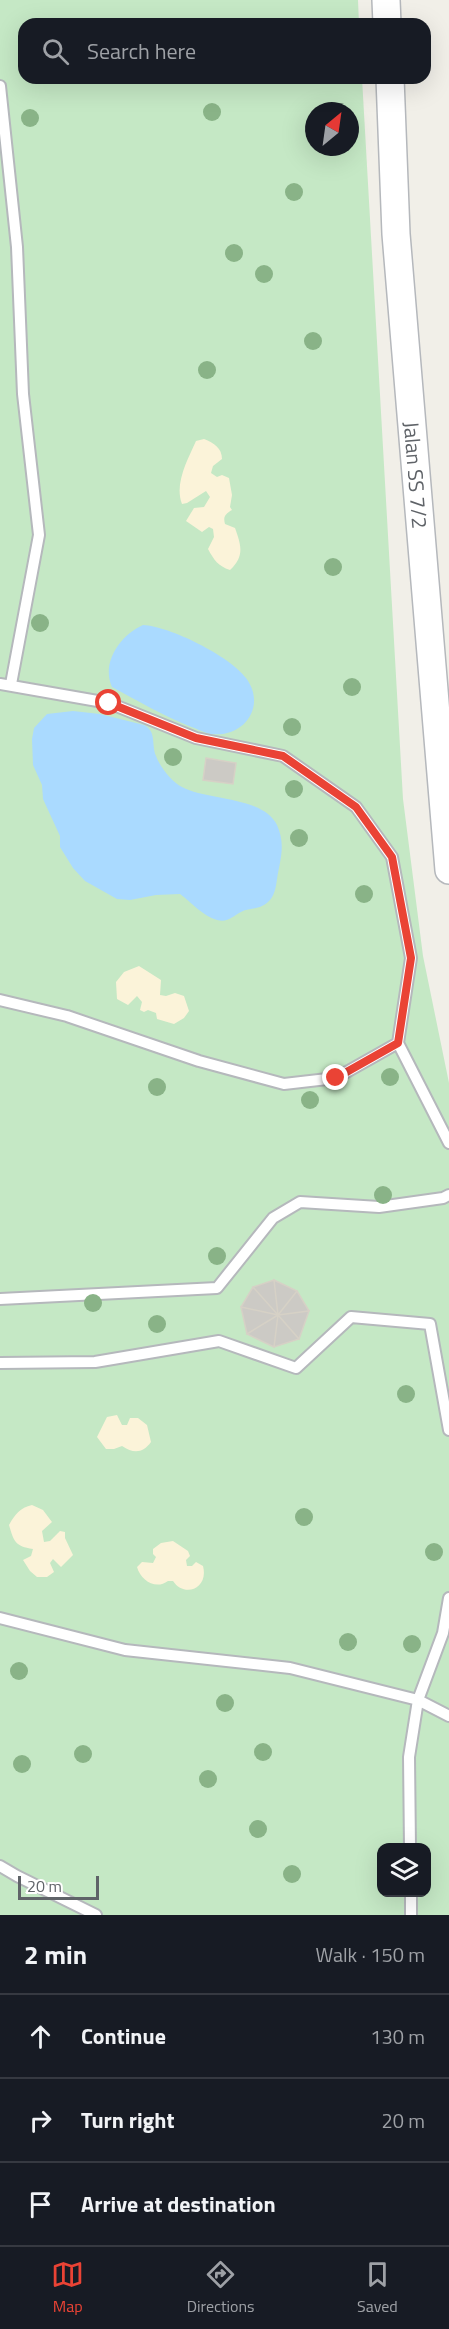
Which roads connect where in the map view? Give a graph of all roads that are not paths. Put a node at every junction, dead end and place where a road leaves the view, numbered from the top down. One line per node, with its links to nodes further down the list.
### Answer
1 (386, 0): 2 (street)
2 (387, 18)
3 (390, 84): 6 (street, Jalan SS 7/2)
4 (0, 86): 5 (lane)
5 (5, 684): 8 (lane)
6 (449, 870)
7 (0, 1000): 8 (lane)
8 (398, 1043): 9 (lane)
9 (449, 1143)
10 (449, 1195): 11 (lane)
11 (0, 1299)
12 (0, 1363): 13 (lane)
13 (449, 1430)
14 (449, 1598): 16 (lane)
15 (0, 1618): 16 (lane)
16 (418, 1700): 17 (lane); 18 (lane)
17 (449, 1716)
18 (410, 1843)
19 (0, 1866): 21 (lane)
20 (411, 1897): 22 (lane)
21 (96, 1915)
22 (411, 1915)

